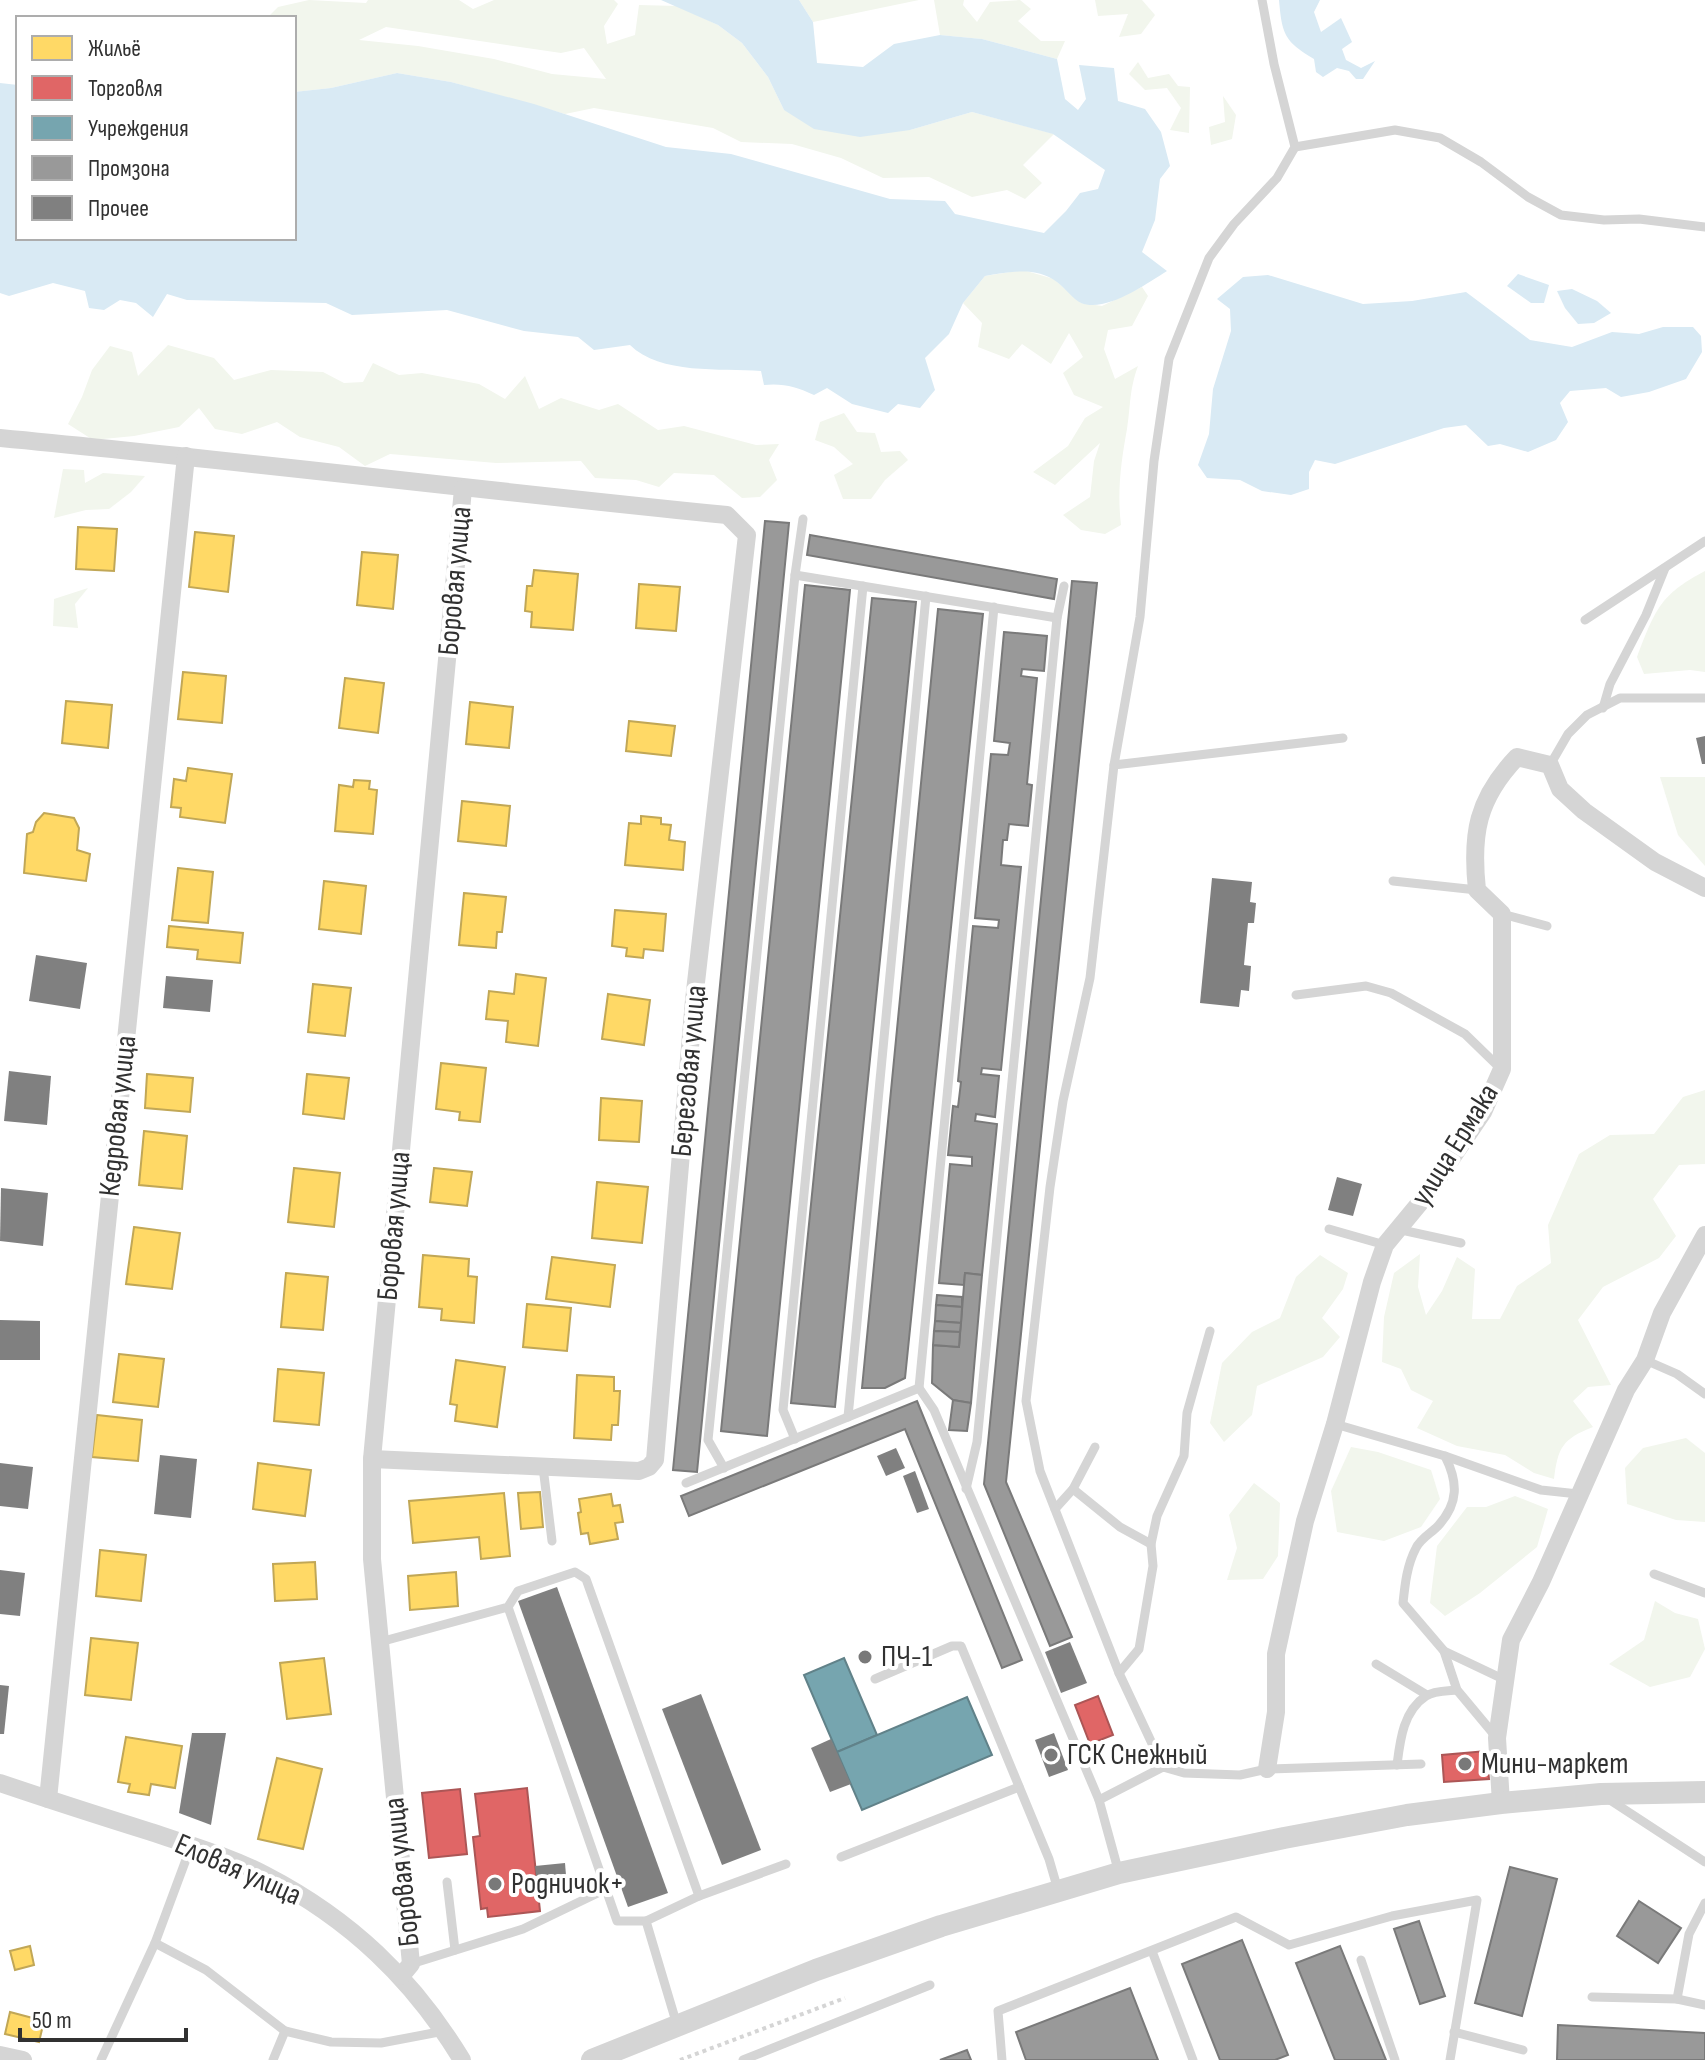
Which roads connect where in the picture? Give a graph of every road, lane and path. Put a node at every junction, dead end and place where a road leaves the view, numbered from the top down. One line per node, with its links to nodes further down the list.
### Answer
1 (1262, 0): 2 (lane)
2 (1295, 147): 3 (lane); 20 (lane)
3 (1705, 227)
4 (0, 438): 5 (street)
5 (186, 456): 6 (street); 73 (street, Кедровая улица)
6 (463, 489): 43 (street, Боровая улица); 44 (street, Береговая улица)
7 (803, 519): 10 (lane)
8 (1705, 541): 9 (lane)
9 (1665, 568): 16 (lane); 18 (lane)
10 (795, 575): 11 (lane); 45 (lane)
11 (863, 586): 13 (lane); 40 (lane)
12 (1064, 586): 15 (lane)
13 (926, 596): 14 (lane); 38 (lane)
14 (994, 607): 15 (lane); 36 (lane)
15 (1057, 618): 47 (lane)
16 (1585, 620)
17 (1705, 698): 18 (lane)
18 (1603, 708): 21 (lane)
19 (1343, 738): 20 (lane)
20 (1114, 765): 50 (lane)
21 (1550, 765): 23 (street); 24 (street)
22 (1393, 881): 24 (lane)
23 (1705, 888)
24 (1477, 890): 25 (street)
25 (1502, 914): 26 (lane); 28 (street, улица Ермака)
26 (1547, 926)
27 (1296, 995): 28 (lane)
28 (1502, 1069): 30 (street, улица Ермака)
29 (1329, 1229): 33 (lane)
30 (1397, 1229): 32 (lane); 33 (street, улица Ермака)
31 (1705, 1235): 35 (street)
32 (1461, 1243)
33 (1385, 1245): 39 (street, улица Ермака)
34 (1210, 1331): 52 (lane)
35 (1645, 1360): 37 (lane); 49 (street)
36 (919, 1388): 38 (lane); 47 (lane)
37 (1705, 1394)
38 (848, 1417): 40 (lane)
39 (1335, 1424): 42 (lane); 68 (street, улица Ермака)
40 (795, 1439): 45 (lane)
41 (1095, 1447): 48 (lane)
42 (1445, 1456): 49 (lane); 57 (lane)
43 (372, 1459): 44 (street, Береговая улица); 56 (street, Боровая улица)
44 (543, 1467): 51 (lane)
45 (724, 1468): 46 (lane)
46 (686, 1483)
47 (966, 1489): 74 (lane)
48 (1073, 1489): 50 (lane); 52 (lane)
49 (1578, 1494): 61 (street)
50 (1055, 1509): 59 (lane)
51 (552, 1541)
52 (1151, 1544): 59 (lane)
53 (1654, 1574): 54 (lane)
54 (1705, 1593)
55 (508, 1607): 56 (lane); 82 (lane); 84 (lane)
56 (378, 1642): 91 (street, Боровая улица)
57 (1444, 1651): 61 (lane); 62 (lane)
58 (1376, 1664): 63 (lane)
59 (1119, 1673): 67 (lane)
60 (875, 1679): 70 (lane)
61 (1503, 1679): 64 (street)
62 (1457, 1690): 63 (lane); 64 (lane)
63 (1427, 1695): 66 (lane)
64 (1497, 1738): 75 (street)
65 (1421, 1764): 66 (lane)
66 (1397, 1765): 68 (lane)
67 (1163, 1767): 68 (lane); 74 (lane)
68 (1267, 1769)
69 (0, 1783): 73 (street, Еловая улица)
70 (1019, 1787): 77 (lane); 83 (lane)
71 (1705, 1792): 72 (street)
72 (1601, 1794): 75 (street); 78 (lane)
73 (48, 1799): 76 (street, Еловая улица)
74 (1099, 1800): 80 (lane)
75 (1501, 1803): 80 (street)
76 (191, 1846): 87 (lane); 91 (street, Еловая улица)
77 (841, 1857)
78 (1705, 1862)
79 (786, 1864): 84 (lane)
80 (1119, 1873): 83 (street)
81 (447, 1882): 88 (lane)
82 (604, 1890): 86 (lane); 88 (lane)
83 (1058, 1890): 97 (street)
84 (699, 1896): 86 (lane)
85 (1705, 1903): 95 (lane)
86 (646, 1921): 97 (lane)
87 (155, 1943): 98 (lane); 104 (lane)
88 (455, 1950): 91 (lane)
89 (1152, 1951): 100 (lane); 110 (lane); 111 (lane)
90 (1361, 1960): 112 (lane)
91 (406, 1970): 99 (street, Еловая улица)
92 (930, 1985): 109 (lane)
93 (1592, 1997): 95 (lane)
94 (845, 1998): 108 (path)
95 (1677, 1999): 96 (lane)
96 (1705, 2005)
97 (677, 2025): 107 (street)
98 (285, 2031): 99 (lane); 105 (lane)
99 (444, 2031): 106 (street, Еловая улица)
100 (1454, 2032): 101 (lane); 113 (lane)
101 (1523, 2050)
102 (0, 2055): 103 (street)
103 (23, 2060)
104 (101, 2060)
105 (273, 2060)
106 (462, 2060)
107 (592, 2060)
108 (680, 2060)
109 (743, 2060)
110 (1002, 2060)
111 (1193, 2060)
112 (1395, 2060)
113 (1450, 2060)

